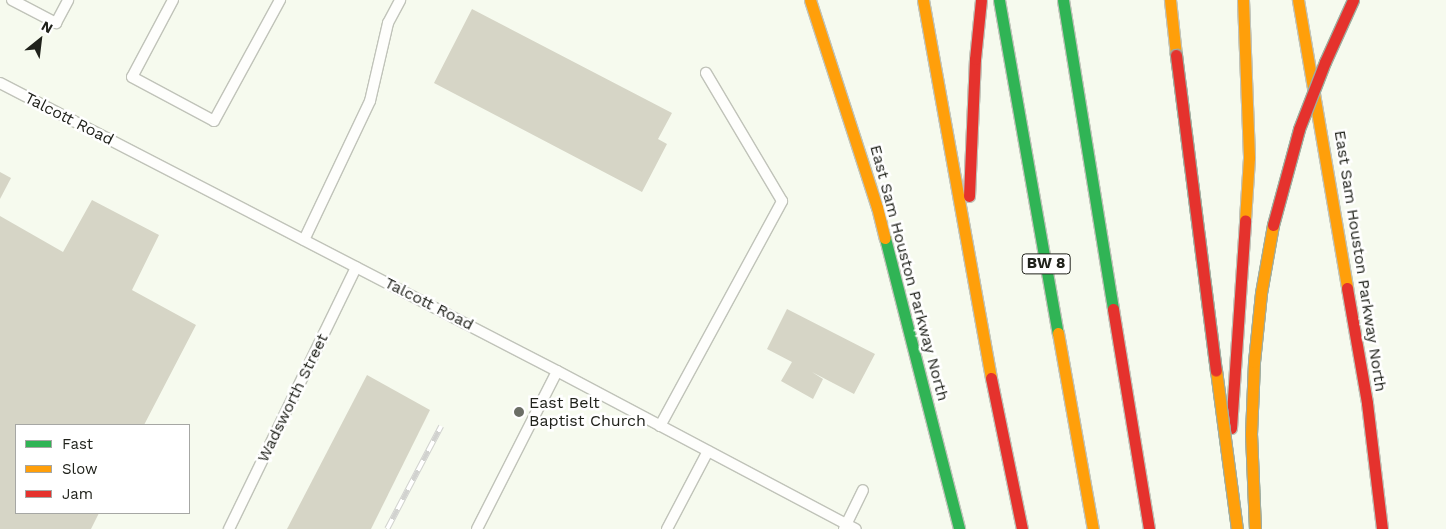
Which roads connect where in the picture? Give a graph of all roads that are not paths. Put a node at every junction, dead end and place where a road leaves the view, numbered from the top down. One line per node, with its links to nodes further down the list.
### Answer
1 (12, 0): 2 (lane)
2 (68, 0)
3 (173, 0): 4 (lane)
4 (280, 0)
5 (400, 0): 17 (lane)
6 (810, 0): 29 (main road, East Sam Houston Parkway North)
7 (923, 0): 18 (main road)
8 (981, 0): 18 (main road)
9 (999, 0): 31 (main road, BW 8)
10 (1063, 0): 32 (main road)
11 (1170, 0): 34 (main road, bridge)
12 (1243, 0): 33 (main road)
13 (1298, 0): 36 (main road, East Sam Houston Parkway North)
14 (1353, 0): 35 (main road, bridge)
15 (706, 73): 21 (lane)
16 (0, 83): 17 (lane, Talcott Road)
17 (304, 240): 19 (lane, Talcott Road)
18 (966, 247): 30 (main road)
19 (356, 267): 20 (lane, Talcott Road); 25 (lane, Wadsworth Street)
20 (557, 371): 21 (lane, Talcott Road); 26 (lane)
21 (660, 426): 22 (lane, Talcott Road)
22 (708, 451): 24 (lane, Talcott Road); 27 (lane)
23 (862, 490): 24 (lane)
24 (845, 526): 28 (lane, Talcott Road)
25 (229, 529)
26 (477, 529)
27 (667, 529)
28 (856, 529)
29 (959, 529)
30 (1022, 529)
31 (1093, 529)
32 (1149, 529)
33 (1226, 529)
34 (1237, 529)
35 (1255, 529)
36 (1382, 529)

